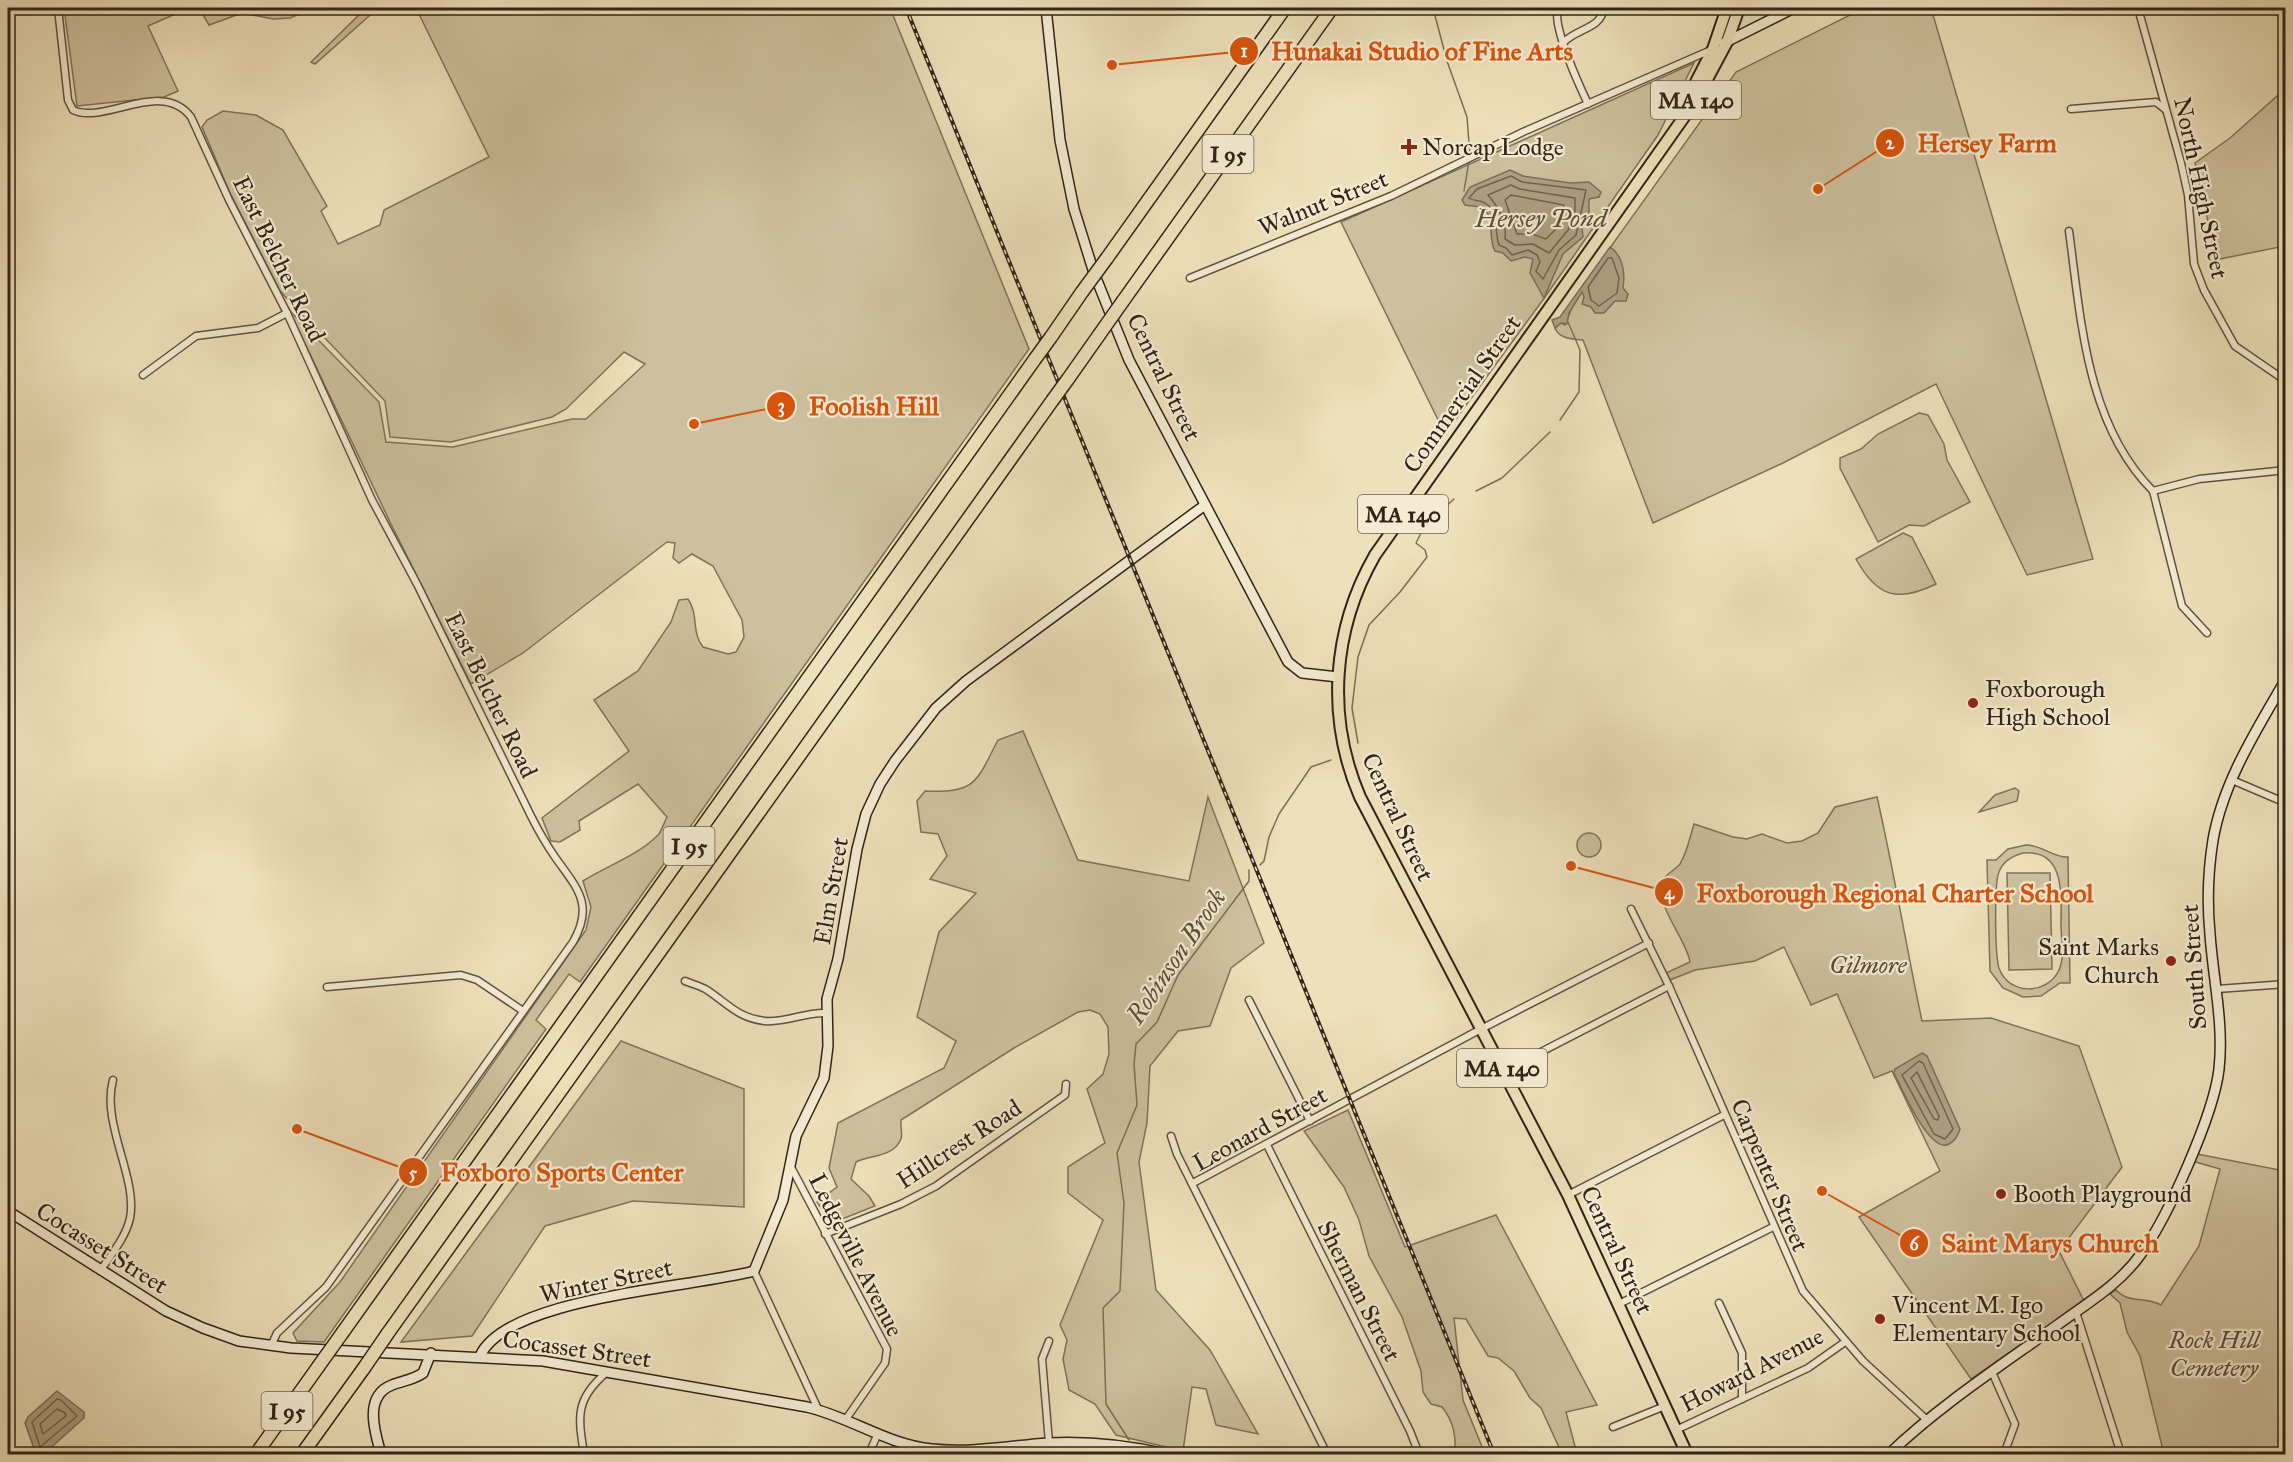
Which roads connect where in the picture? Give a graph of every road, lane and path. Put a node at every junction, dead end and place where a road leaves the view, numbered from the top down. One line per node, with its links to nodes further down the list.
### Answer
1 (58, 8): 22 (street, East Belcher Road)
2 (1046, 8): 27 (main road, Central Street)
3 (1285, 8): 78 (highway, I 95, bridge)
4 (1332, 8): 79 (highway, I 95, bridge)
5 (1558, 8): 13 (street)
6 (1603, 8): 13 (street)
7 (1726, 8): 15 (main road, Commercial Street / MA 140)
8 (1739, 8): 14 (main road, Commercial Street / MA 140)
9 (1794, 8): 14 (main road, Walnut Street)
10 (2138, 8): 18 (street, North High Street)
11 (2275, 8): 12 (main road)
12 (2286, 15)
13 (1564, 42): 16 (street)
14 (1726, 42): 15 (main road, Walnut Street); 19 (main road, Commercial Street / MA 140)
15 (1713, 49): 16 (street, Walnut Street); 19 (main road, Commercial Street / MA 140)
16 (1588, 104): 21 (street, Walnut Street)
17 (2071, 109): 18 (street)
18 (2167, 110): 24 (street, North High Street)
19 (1659, 154): 29 (main road, Commercial Street / MA 140)
20 (2069, 231): 26 (street)
21 (1190, 278)
22 (287, 313): 23 (street); 41 (street, East Belcher Road)
23 (144, 375)
24 (2286, 381)
25 (2286, 470): 26 (street)
26 (2153, 490): 28 (street)
27 (1205, 505): 29 (main road, Central Street); 42 (main road, Elm Street)
28 (2208, 633)
29 (1338, 677): 43 (main road, Central Street / MA 140)
30 (2286, 679): 31 (main road, South Street)
31 (2232, 780): 32 (street); 39 (main road, South Street)
32 (2286, 803)
33 (1631, 909): 34 (street, Carpenter Street)
34 (1649, 944): 37 (street, Carpenter Street); 43 (street, Leonard Street)
35 (685, 981): 42 (street)
36 (2286, 984): 39 (street)
37 (1669, 986): 44 (street); 47 (street, Carpenter Street)
38 (327, 987): 41 (street)
39 (2217, 988): 61 (main road, South Street)
40 (1249, 1000): 48 (street)
41 (523, 1011): 64 (street, East Belcher Road)
42 (826, 1013): 51 (main road, Elm Street)
43 (1481, 1029): 44 (main road, Central Street / MA 140); 48 (street, Leonard Street)
44 (1504, 1071): 53 (main road, Central Street / MA 140)
45 (112, 1080): 57 (street)
46 (1066, 1084): 56 (street, Hillcrest Road)
47 (1724, 1115): 53 (street); 55 (street, Carpenter Street)
48 (1310, 1121): 50 (street, Leonard Street)
49 (1171, 1136): 52 (street)
50 (1267, 1145): 52 (street, Leonard Street); 85 (street, Sherman Street)
51 (791, 1167): 56 (street, Ledgeville Avenue); 58 (main road, Elm Street)
52 (1193, 1183): 84 (street, Leonard Street)
53 (1568, 1195): 60 (main road, Central Street / MA 140)
54 (8, 1211): 57 (main road, Cocasset Street)
55 (1773, 1227): 60 (street); 63 (street, Carpenter Street)
56 (825, 1234): 72 (street, Ledgeville Avenue)
57 (100, 1271): 64 (main road, Cocasset Street)
58 (754, 1271): 66 (main road, Winter Street); 71 (street)
59 (1719, 1303): 69 (street)
60 (1619, 1304): 70 (main road, Central Street / MA 140)
61 (2076, 1311): 68 (main road, South Street); 91 (street)
62 (1049, 1341): 77 (street)
63 (1845, 1342): 69 (street, Howard Avenue); 73 (street, Carpenter Street)
64 (271, 1346): 65 (main road, Cocasset Street)
65 (431, 1353): 66 (main road, Cocasset Street); 80 (main road)
66 (480, 1356): 67 (main road, Cocasset Street)
67 (608, 1371): 71 (main road, Cocasset Street); 81 (street)
68 (1992, 1372): 73 (main road, South Street); 90 (street)
69 (1742, 1399): 75 (street, Howard Avenue)
70 (1666, 1406): 74 (street); 75 (main road, Central Street / MA 140)
71 (818, 1410): 72 (main road, Cocasset Street)
72 (846, 1419): 76 (main road, Cocasset Street)
73 (1927, 1420): 89 (main road, South Street)
74 (1613, 1427)
75 (1676, 1430): 86 (main road, Central Street / MA 140)
76 (878, 1433): 77 (main road, Cocasset Street); 82 (street)
77 (1049, 1443): 83 (main road, Cocasset Street)
78 (256, 1455)
79 (302, 1455)
80 (381, 1455)
81 (584, 1455)
82 (869, 1455)
83 (1166, 1455)
84 (1327, 1455)
85 (1419, 1455)
86 (1687, 1455)
87 (1814, 1455): 88 (street)
88 (1824, 1455)
89 (1889, 1455)
90 (2004, 1455)
91 (2121, 1455)

